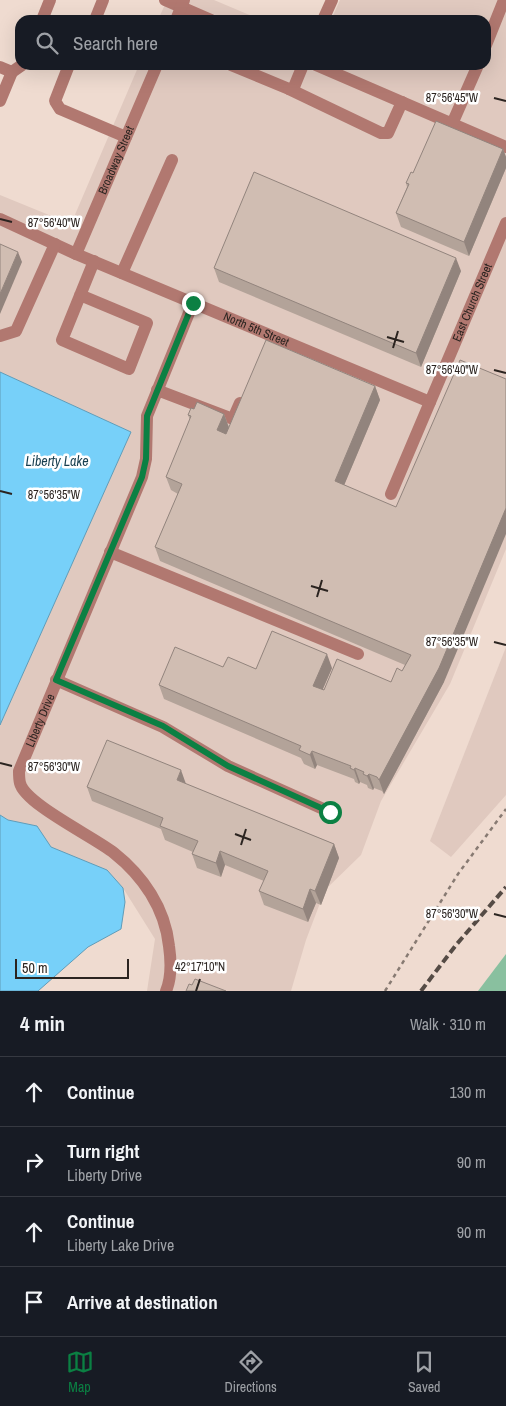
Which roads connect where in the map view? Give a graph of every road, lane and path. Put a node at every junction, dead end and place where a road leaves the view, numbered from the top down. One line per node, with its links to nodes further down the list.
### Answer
1 (50, 0): 7 (street)
2 (103, 0): 8 (street)
3 (165, 0): 6 (street)
4 (332, 0): 10 (street)
5 (504, 0): 11 (street)
6 (183, 4): 9 (street)
7 (44, 15)
8 (97, 15)
9 (202, 15)
10 (325, 15)
11 (491, 32)
12 (11, 68): 20 (street)
13 (67, 70): 23 (street)
14 (155, 70): 23 (street, Broadway Street)
15 (243, 70): 19 (street)
16 (301, 70): 19 (street)
17 (328, 70): 21 (street)
18 (476, 70): 22 (street)
19 (289, 89): 21 (street)
20 (0, 101)
21 (402, 102): 22 (street)
22 (452, 124): 24 (street)
23 (126, 137): 29 (street, Broadway Street)
24 (506, 146)
25 (172, 160): 31 (street)
26 (0, 219): 28 (street, North 5th Street)
27 (506, 224): 37 (street, East Church Street)
28 (55, 244): 29 (street, North 5th Street); 34 (street)
29 (76, 254): 30 (street, North 5th Street)
30 (94, 261): 31 (street, North 5th Street); 32 (street)
31 (122, 273): 33 (street, North 5th Street)
32 (80, 295): 32 (street)
33 (193, 303): 35 (street, Liberty Drive); 37 (street, North 5th Street)
34 (0, 336)
35 (157, 390): 36 (street); 39 (street, Liberty Drive)
36 (244, 392)
37 (430, 402): 38 (street, East Church Street)
38 (391, 494)
39 (110, 552): 40 (street); 41 (street, Liberty Drive)
40 (358, 654)
41 (56, 680): 43 (street); 44 (street, Liberty Drive)
42 (506, 809): 45 (path)
43 (330, 812)
44 (166, 991)
45 (385, 991)

